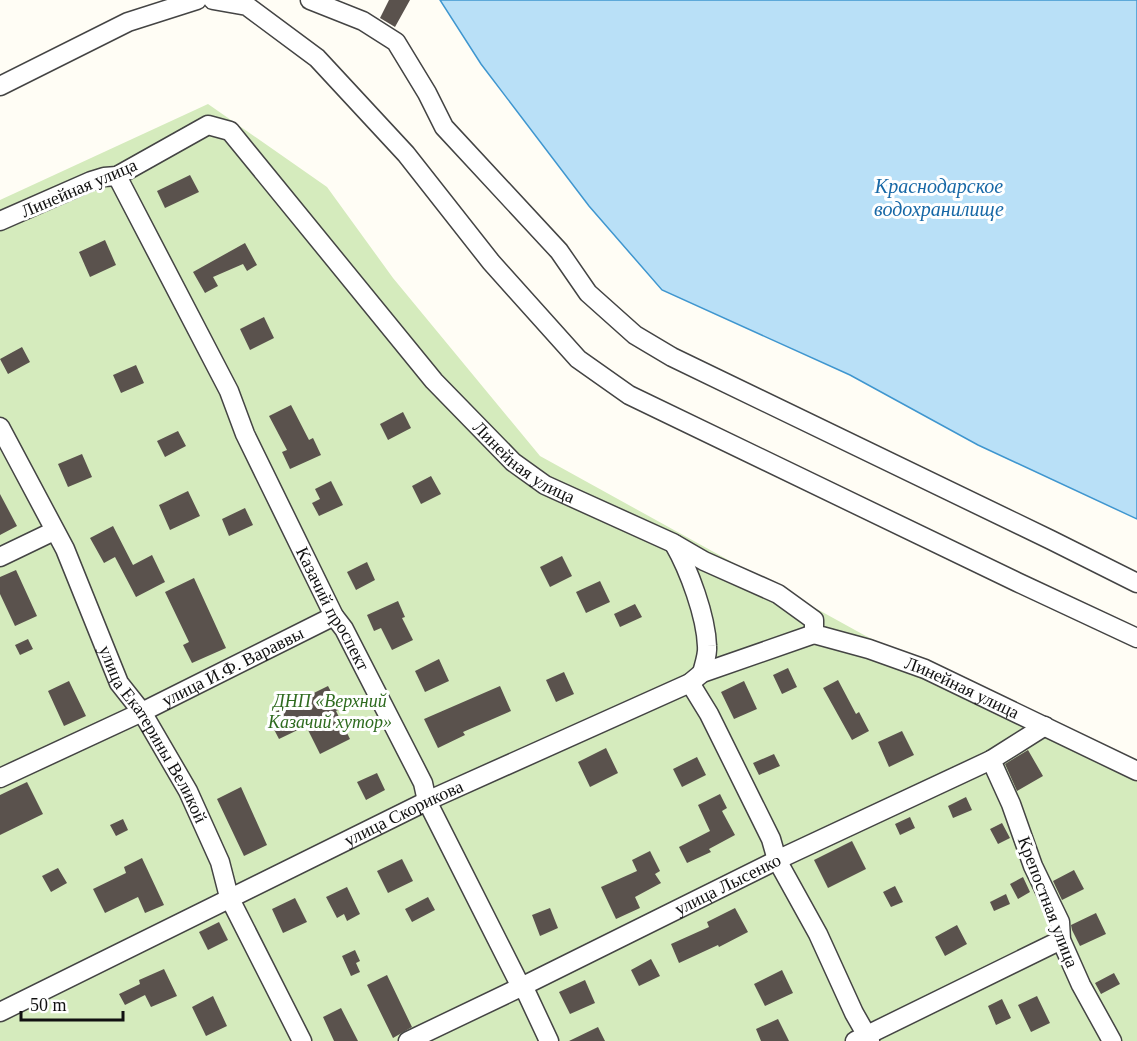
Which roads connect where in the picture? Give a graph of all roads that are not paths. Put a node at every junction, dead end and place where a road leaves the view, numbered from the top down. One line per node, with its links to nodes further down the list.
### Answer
1 (196, 0): 4 (street)
2 (213, 0): 14 (street)
3 (310, 0): 11 (street)
4 (0, 86)
5 (117, 176): 6 (street, Линейная улица); 9 (street, Линейная улица); 12 (street, Казачий проспект)
6 (0, 221)
7 (0, 427): 8 (street, улица Екатерины Великой)
8 (54, 531): 10 (street); 16 (street, улица Екатерины Великой)
9 (673, 543): 13 (street, Линейная улица); 15 (street)
10 (0, 557)
11 (1137, 583)
12 (334, 616): 16 (street, улица И.Ф. Вараввы); 21 (street, Казачий проспект)
13 (814, 634): 15 (street, улица Скорикова); 17 (street, Линейная улица)
14 (1137, 638)
15 (696, 678): 21 (street, улица Скорикова); 22 (street)
16 (142, 712): 20 (street, улица И.Ф. Вараввы); 23 (street, улица Екатерины Великой)
17 (1045, 726): 18 (street, улица Лысенко); 19 (street, Линейная улица)
18 (990, 760): 22 (street, улица Лысенко); 24 (street, Крепостная улица)
19 (1137, 771)
20 (0, 778)
21 (427, 801): 23 (street, улица Скорикова); 25 (street, Казачий проспект)
22 (777, 860): 25 (street, улица Лысенко); 27 (street)
23 (229, 897): 26 (street, улица Скорикова); 28 (street, улица Екатерины Великой)
24 (1061, 940): 27 (street); 31 (street, Крепостная улица)
25 (521, 987): 29 (street, улица Лысенко); 30 (street, Казачий проспект)
26 (0, 1012)
27 (864, 1039)
28 (302, 1041)
29 (408, 1041)
30 (549, 1041)
31 (1112, 1041)

